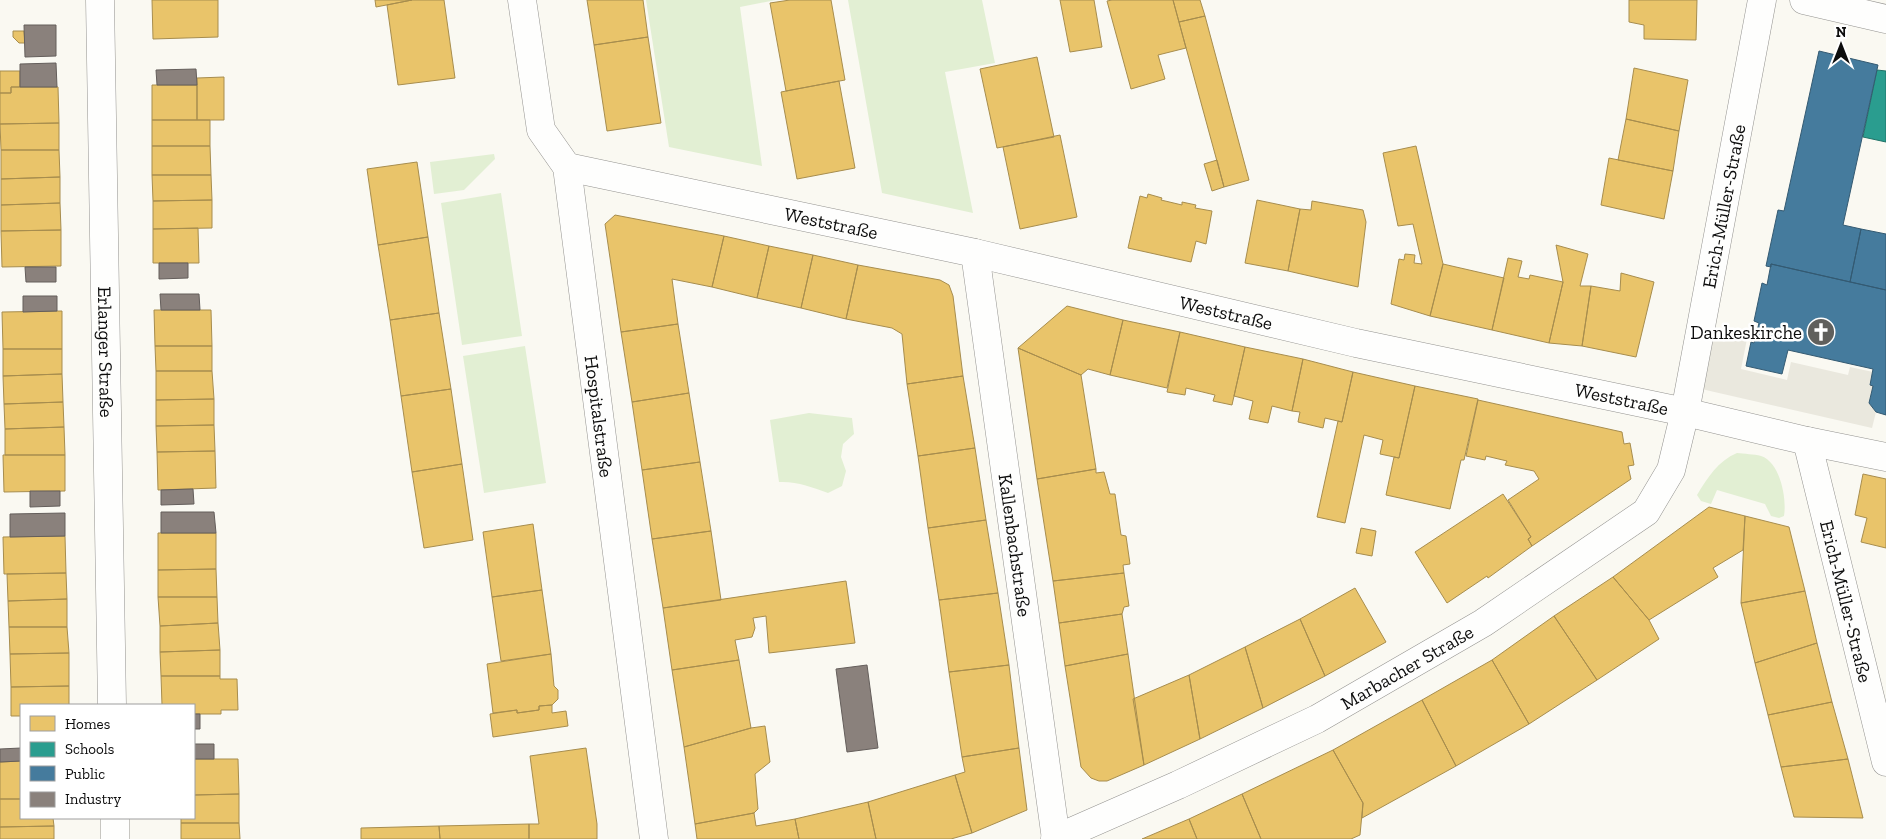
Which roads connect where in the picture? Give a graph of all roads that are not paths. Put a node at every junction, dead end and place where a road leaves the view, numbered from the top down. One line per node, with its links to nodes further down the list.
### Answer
1 (100, 0): 11 (street, Erlanger Straße)
2 (522, 0): 6 (street, Hospitalstraße)
3 (1762, 0): 8 (street, Erich-Müller-Straße)
4 (1804, 0): 5 (street)
5 (1886, 20)
6 (567, 167): 7 (street, Weststraße); 15 (street, Hospitalstraße)
7 (975, 253): 8 (street, Weststraße); 16 (street, Kallenbachstraße)
8 (1686, 412): 9 (street, Weststraße); 16 (street, Marbacher Straße)
9 (1807, 441): 10 (street, Weststraße); 12 (street, Erich-Müller-Straße)
10 (1886, 457)
11 (112, 704)
12 (1886, 762)
13 (115, 819): 14 (street)
14 (115, 839)
15 (654, 839)
16 (1056, 839)

